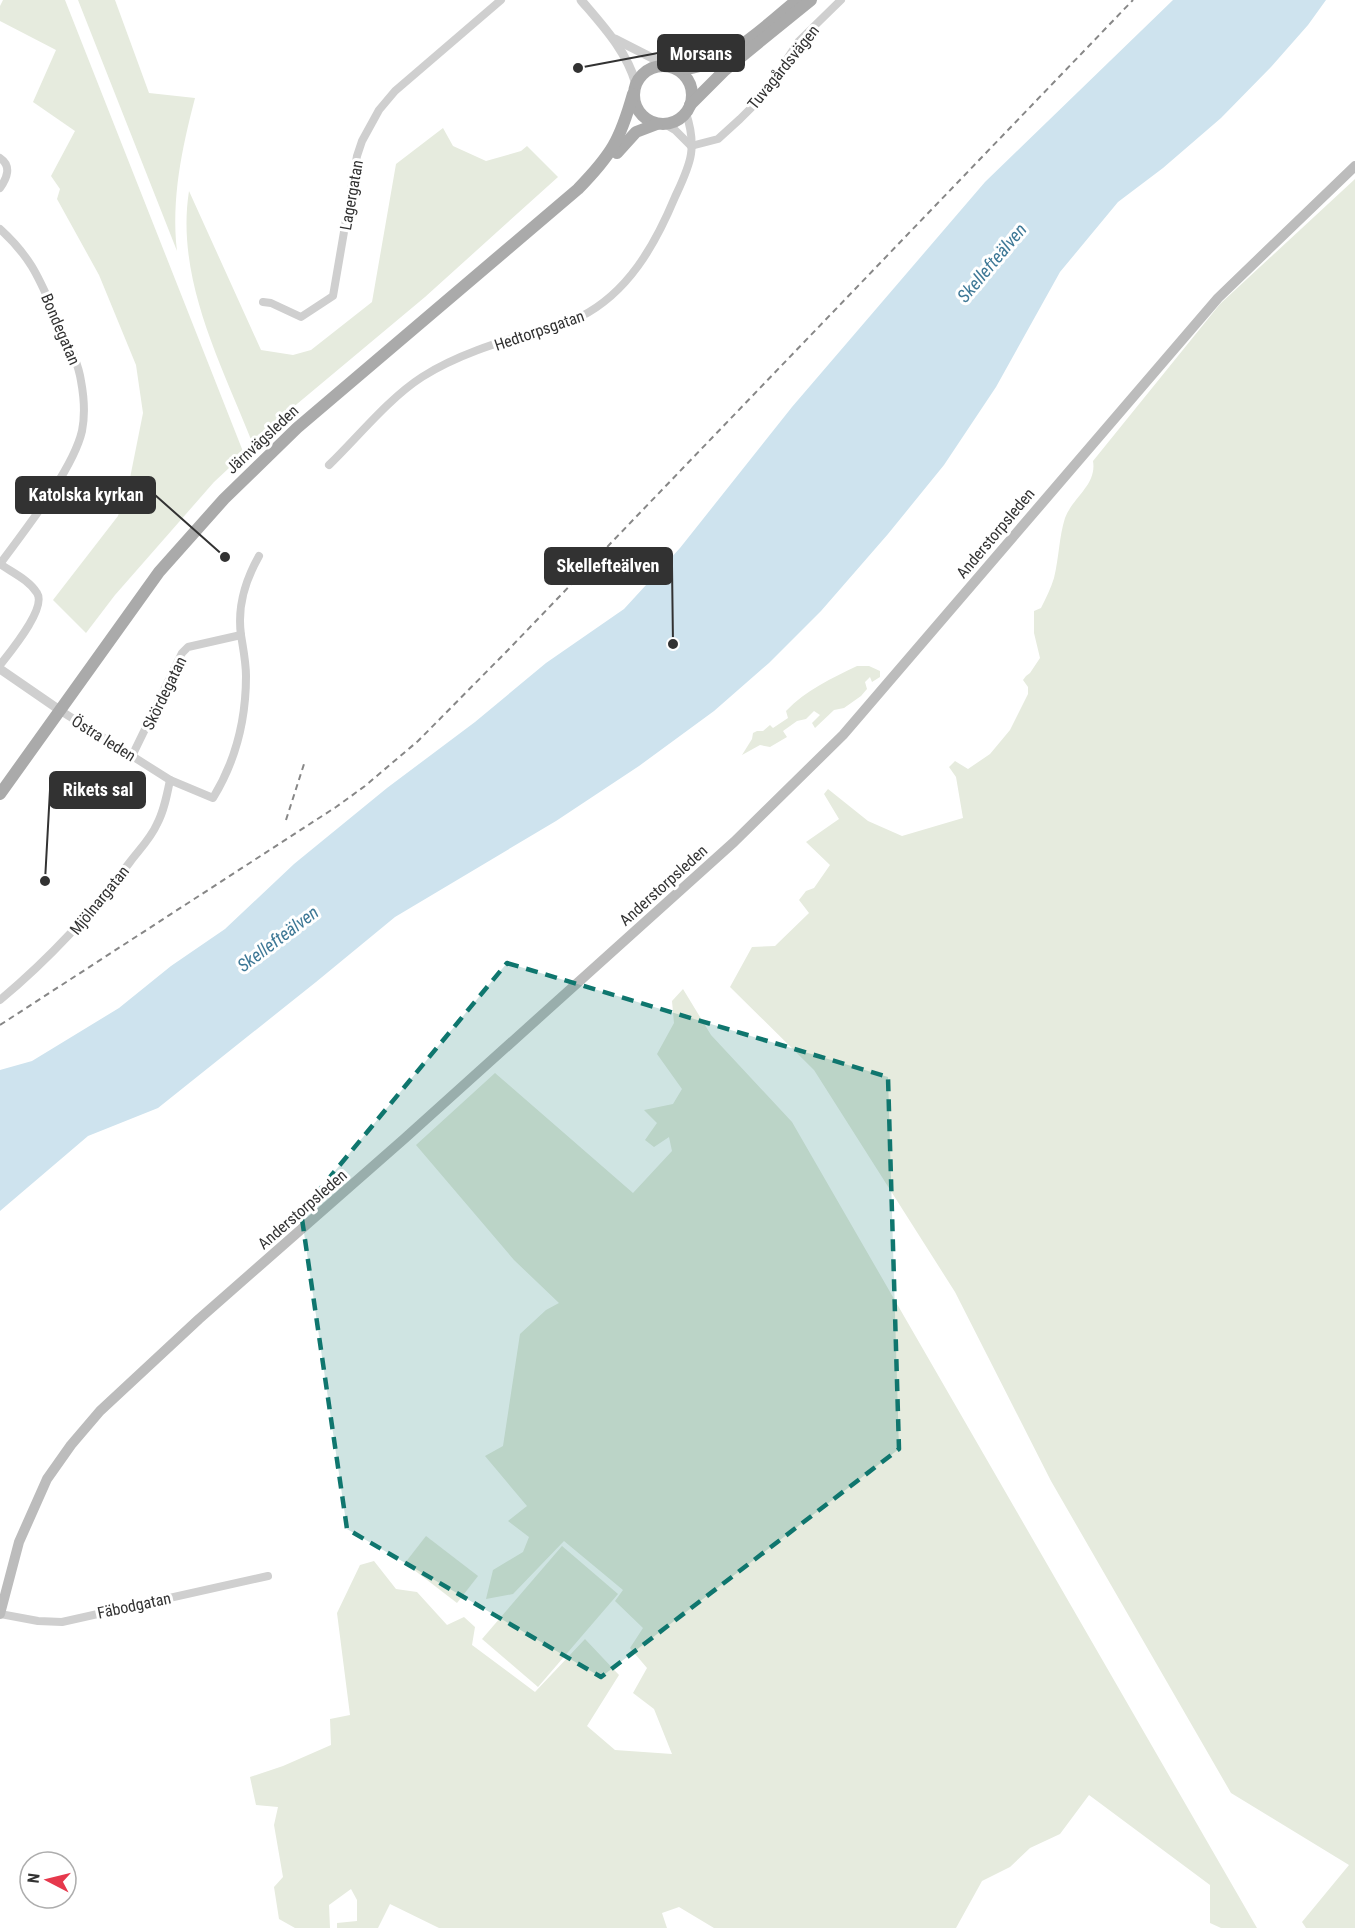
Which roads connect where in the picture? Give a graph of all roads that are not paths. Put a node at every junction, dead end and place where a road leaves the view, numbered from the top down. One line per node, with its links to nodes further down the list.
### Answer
1 (501, 0): 17 (street, Lagergatan)
2 (581, 0): 6 (street)
3 (797, 0): 7 (main road)
4 (811, 0): 9 (main road)
5 (841, 0): 11 (street, Tuvagårdsvägen)
6 (615, 39): 7 (street); 8 (street)
7 (672, 67): 8 (main road); 9 (main road)
8 (634, 89): 10 (main road); 13 (main road, Järnvägsleden)
9 (688, 109): 10 (main road); 11 (street)
10 (661, 124): 11 (street); 13 (main road, Järnvägsleden)
11 (691, 146): 18 (street, Hedtorpsgatan)
12 (0, 158): 15 (street)
13 (604, 162): 23 (main road, Järnvägsleden)
14 (1355, 166): 29 (main road, Anderstorpsleden)
15 (0, 188)
16 (0, 229): 20 (street, Bondegatan)
17 (263, 302)
18 (329, 465)
19 (259, 556): 21 (street)
20 (0, 564): 22 (street)
21 (241, 635): 24 (street, Skördegatan); 25 (street, Östra leden)
22 (0, 667): 23 (street, Östra leden)
23 (61, 711): 24 (street, Östra leden); 26 (main road, Järnvägsleden)
24 (132, 756): 25 (street, Östra leden)
25 (170, 780): 27 (street, Mjölnargatan)
26 (0, 794)
27 (0, 1000)
28 (268, 1576): 29 (street, Fäbodgatan)
29 (0, 1614)

